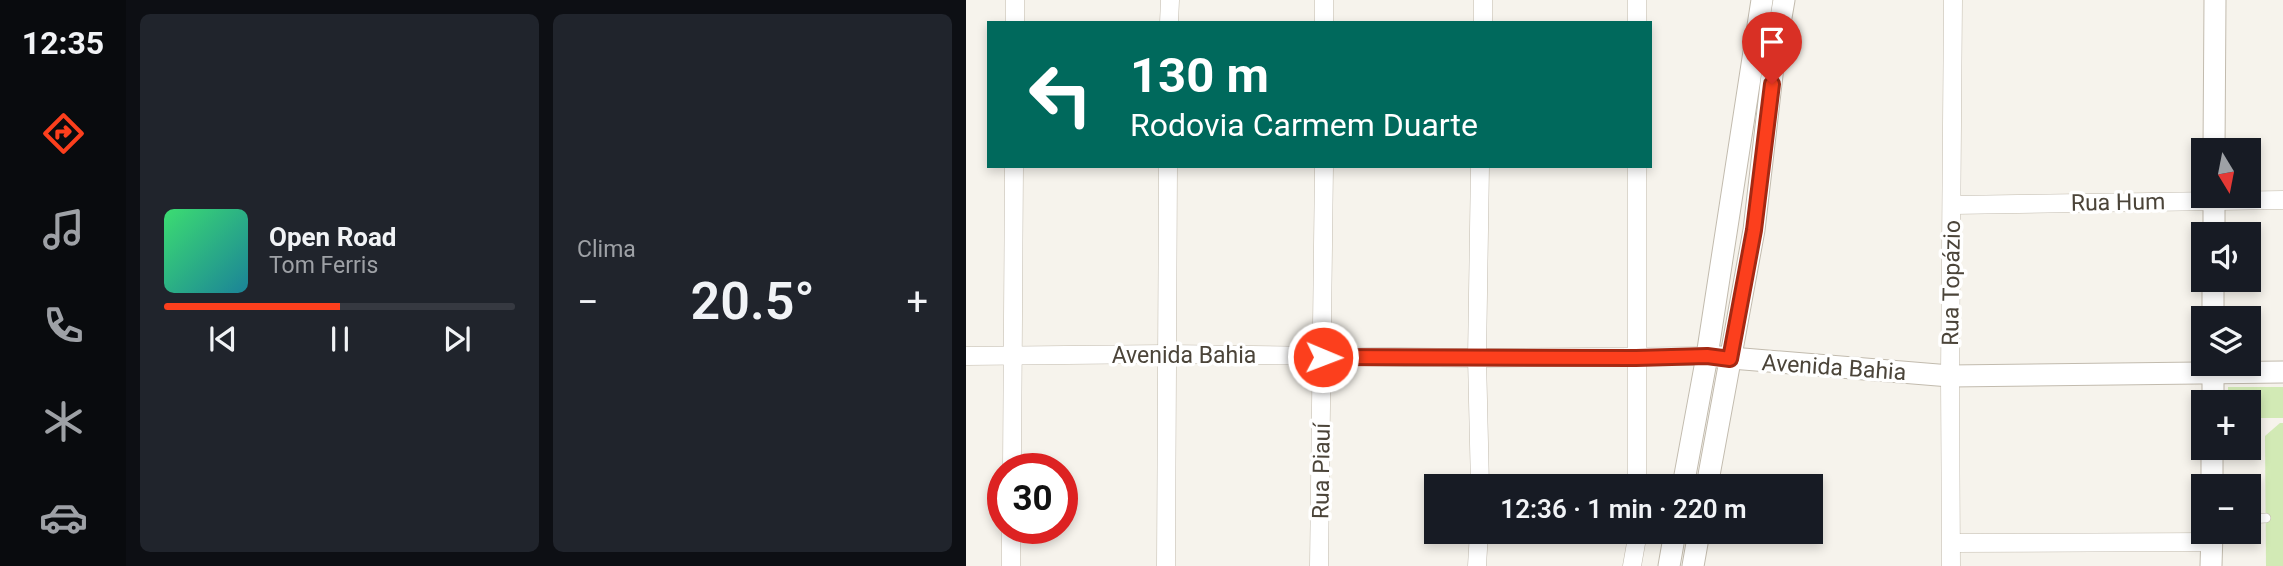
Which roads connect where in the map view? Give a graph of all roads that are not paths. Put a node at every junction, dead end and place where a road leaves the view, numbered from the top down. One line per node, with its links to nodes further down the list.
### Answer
1 (1015, 0): 10 (street)
2 (1170, 0): 11 (street)
3 (1324, 0): 12 (street)
4 (1483, 0): 13 (street)
5 (1637, 0): 14 (street)
6 (1762, 0): 28 (street)
7 (1784, 0): 32 (street)
8 (1953, 0): 24 (street, Rua Topázio)
9 (2215, 0): 15 (street)
10 (1015, 21)
11 (1169, 21)
12 (1324, 21)
13 (1483, 21)
14 (1637, 21)
15 (2214, 138)
16 (1014, 168): 27 (street)
17 (1168, 168): 25 (street)
18 (1324, 168): 29 (street, Rua Piauí)
19 (1480, 168): 30 (street)
20 (1637, 168): 31 (street)
21 (2191, 199): 24 (street, Rua Hum)
22 (2261, 199): 23 (street, Rua Hum)
23 (2283, 200)
24 (1952, 205): 36 (street, Rua Topázio)
25 (1167, 354): 27 (street, Avenida Bahia); 29 (street, Avenida Bahia); 53 (street)
26 (966, 356): 27 (street, Avenida Bahia)
27 (1012, 356): 37 (street)
28 (1707, 356): 31 (street, Avenida Bahia); 32 (street, Avenida Bahia); 40 (street)
29 (1323, 357): 30 (street, Avenida Bahia); 54 (street, Rua Piauí)
30 (1477, 358): 31 (street, Avenida Bahia); 38 (street)
31 (1636, 358): 39 (street)
32 (1730, 359): 36 (street, Avenida Bahia); 41 (street)
33 (2191, 369): 36 (street, Avenida Bahia)
34 (2261, 371): 35 (street, Avenida Bahia)
35 (2283, 372)
36 (1950, 376): 45 (street, Rua Topázio)
37 (1012, 453)
38 (1480, 474)
39 (1637, 474)
40 (1685, 474)
41 (1709, 474)
42 (2261, 518): 43 (lane)
43 (2266, 518)
44 (2191, 537): 45 (street)
45 (1952, 543): 59 (street, Rua Topázio)
46 (1012, 544): 52 (street)
47 (1478, 544): 55 (street)
48 (1635, 544): 56 (street)
49 (1673, 544): 57 (street)
50 (1697, 544): 58 (street)
51 (2211, 544): 60 (street)
52 (1011, 566)
53 (1166, 566)
54 (1319, 566)
55 (1477, 566)
56 (1632, 566)
57 (1669, 566)
58 (1693, 566)
59 (1951, 566)
60 (2211, 566)

